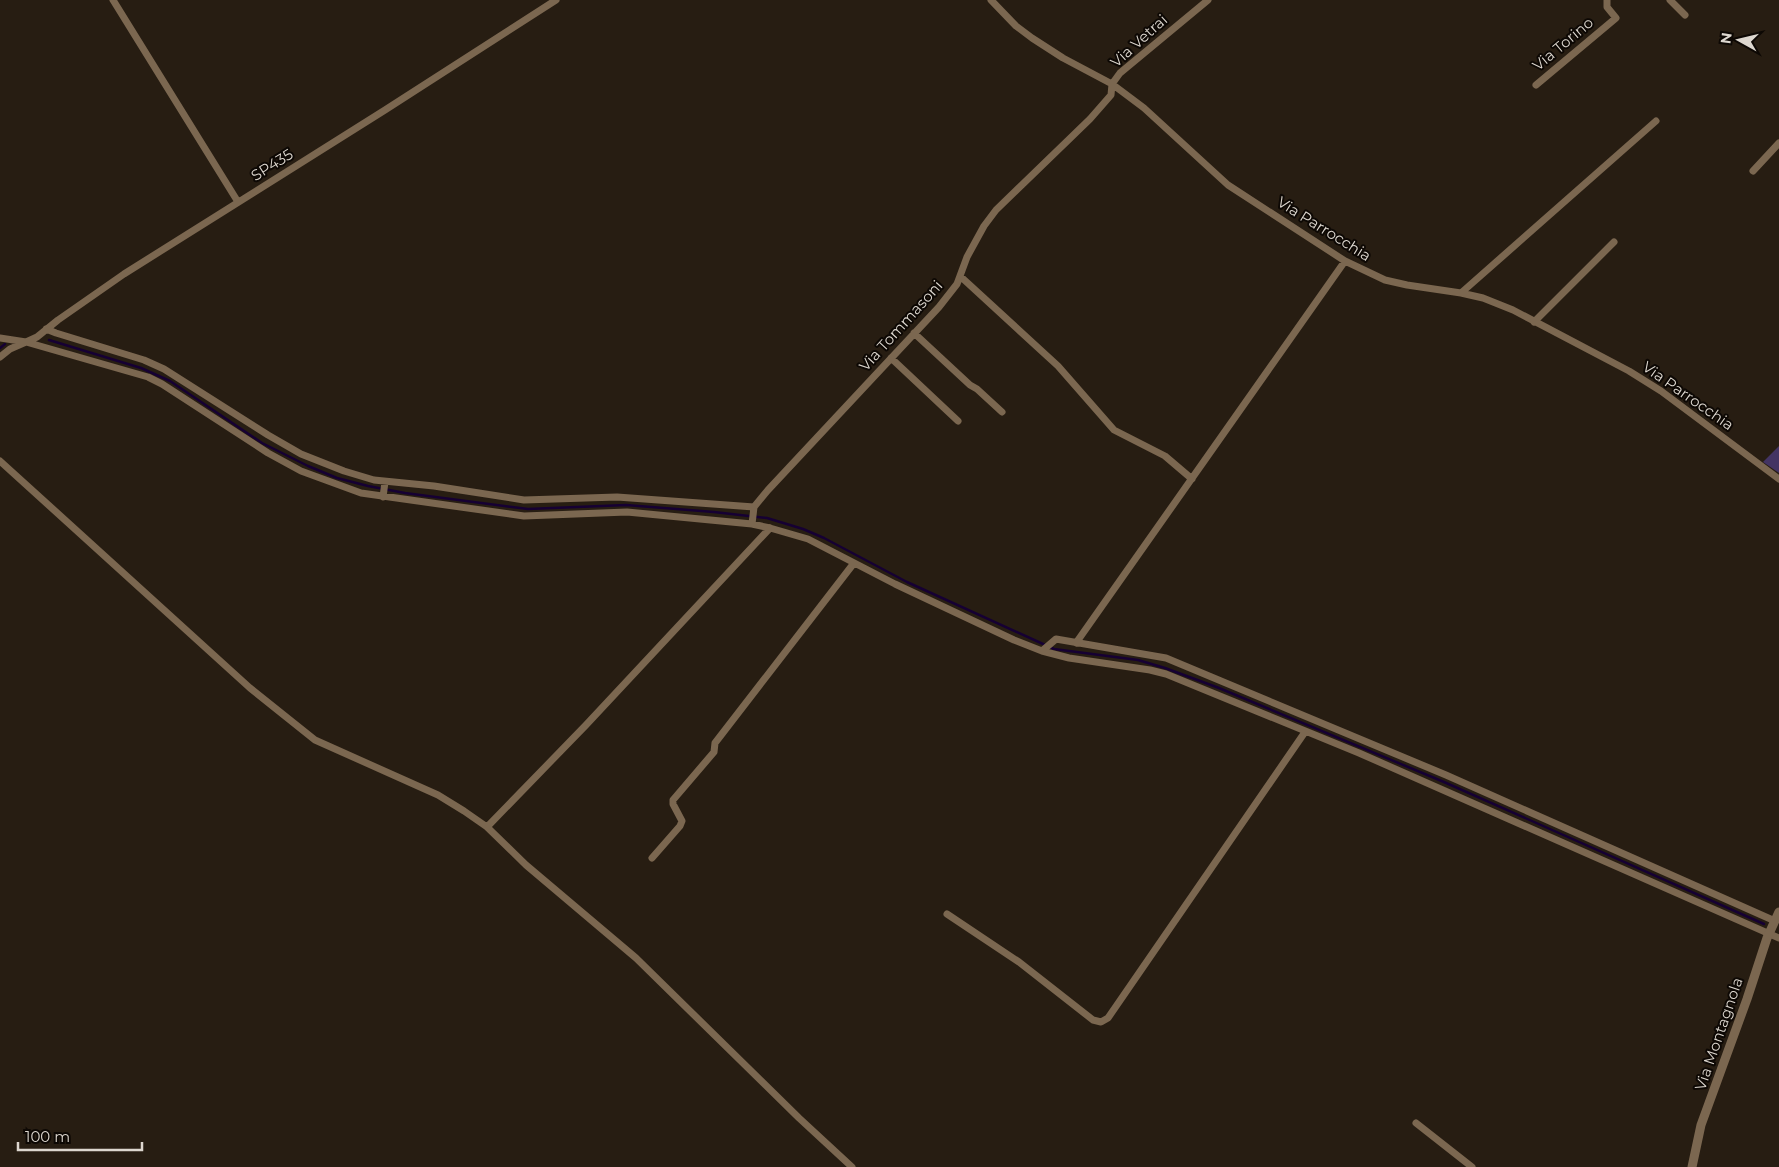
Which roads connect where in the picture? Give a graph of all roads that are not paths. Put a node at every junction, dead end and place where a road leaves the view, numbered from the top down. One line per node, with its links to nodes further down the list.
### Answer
1 (113, 0): 13 (street)
2 (556, 0): 13 (street, SP435)
3 (991, 0): 8 (street, Via Parrocchia)
4 (1208, 0): 8 (street, Via Vetrai)
5 (1607, 0): 9 (street, Via Torino)
6 (1670, 0): 7 (street)
7 (1685, 15)
8 (1112, 84): 15 (street, Via Parrocchia); 16 (street, Via Tommasoni)
9 (1536, 85)
10 (1656, 121): 17 (street)
11 (1779, 144): 12 (street)
12 (1752, 172)
13 (238, 202): 19 (street, SP435)
14 (1614, 242): 18 (street)
15 (1345, 261): 17 (street, Via Parrocchia); 28 (street)
16 (960, 276): 20 (street, Via Tommasoni); 28 (street)
17 (1461, 293): 18 (street, Via Parrocchia)
18 (1534, 322): 29 (street, Via Parrocchia)
19 (46, 329): 22 (street, SP435); 30 (street)
20 (914, 333): 24 (street, Via Tommasoni); 25 (street)
21 (0, 338): 22 (street)
22 (26, 342): 23 (street, SP435); 31 (street)
23 (0, 357)
24 (891, 358): 26 (street); 32 (street, Via Tommasoni)
25 (1002, 412)
26 (958, 421)
27 (0, 461): 39 (street)
28 (1192, 479): 36 (street)
29 (1779, 479)
30 (385, 483): 31 (street); 32 (street)
31 (383, 496): 33 (street)
32 (754, 509): 33 (street)
33 (752, 522): 34 (street)
34 (770, 528): 35 (street); 39 (street)
35 (854, 563): 37 (street); 40 (street)
36 (1076, 643): 37 (street); 43 (street)
37 (1044, 650): 38 (street)
38 (1305, 732): 42 (street); 44 (street)
39 (486, 827): 47 (street)
40 (652, 858)
41 (1779, 912): 43 (street, Via Montagnola)
42 (947, 914)
43 (1774, 921): 44 (street, Via Montagnola)
44 (1769, 933): 45 (street); 49 (street, Via Montagnola)
45 (1779, 938)
46 (1416, 1123): 48 (street)
47 (852, 1167)
48 (1472, 1167)
49 (1692, 1167)

